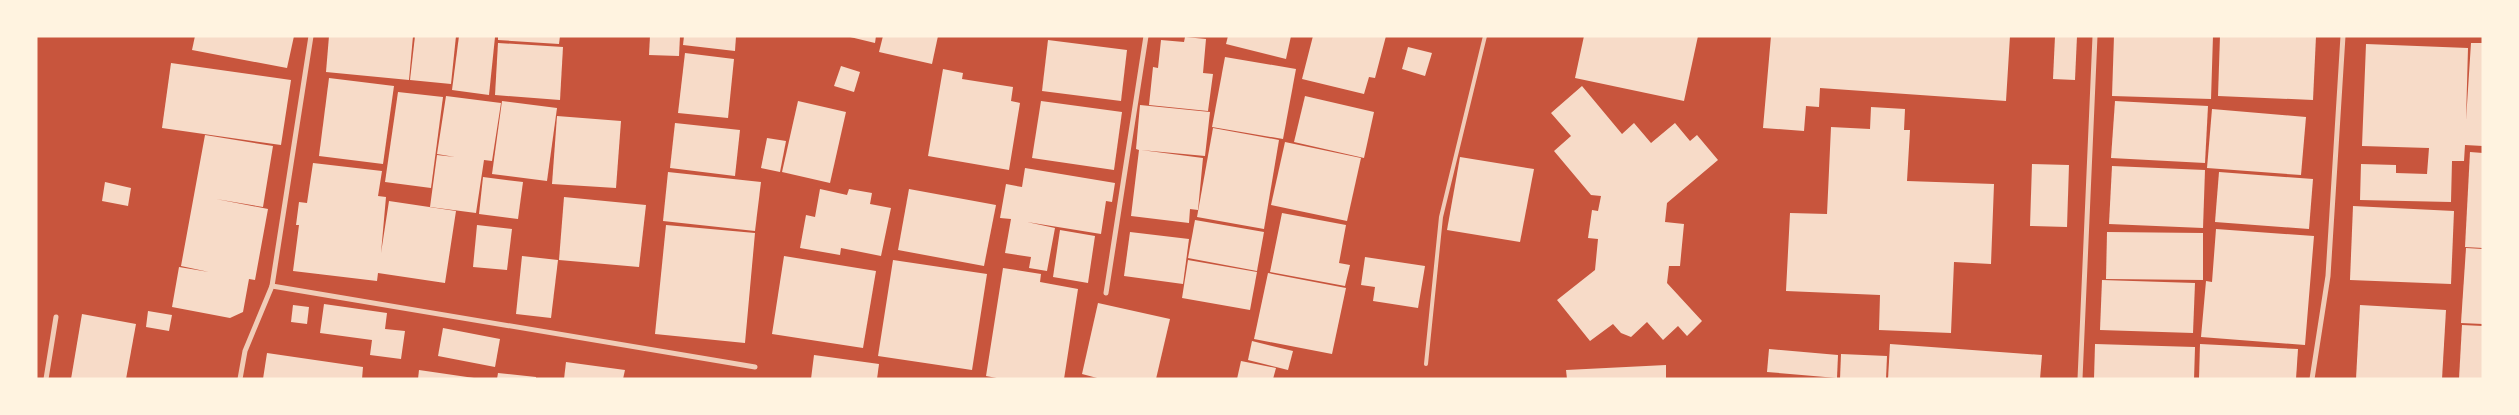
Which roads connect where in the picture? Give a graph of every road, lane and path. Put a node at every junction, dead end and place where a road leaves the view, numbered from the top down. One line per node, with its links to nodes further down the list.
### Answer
1 (311, 36): 6 (street)
2 (1146, 36): 7 (street)
3 (1485, 36): 9 (lane)
4 (2095, 36): 13 (street)
5 (2344, 36): 14 (street)
6 (272, 286): 10 (street); 12 (street)
7 (1106, 293)
8 (56, 317): 11 (street)
9 (1426, 364)
10 (755, 367)
11 (46, 379)
12 (240, 379)
13 (2080, 379)
14 (2312, 379)

